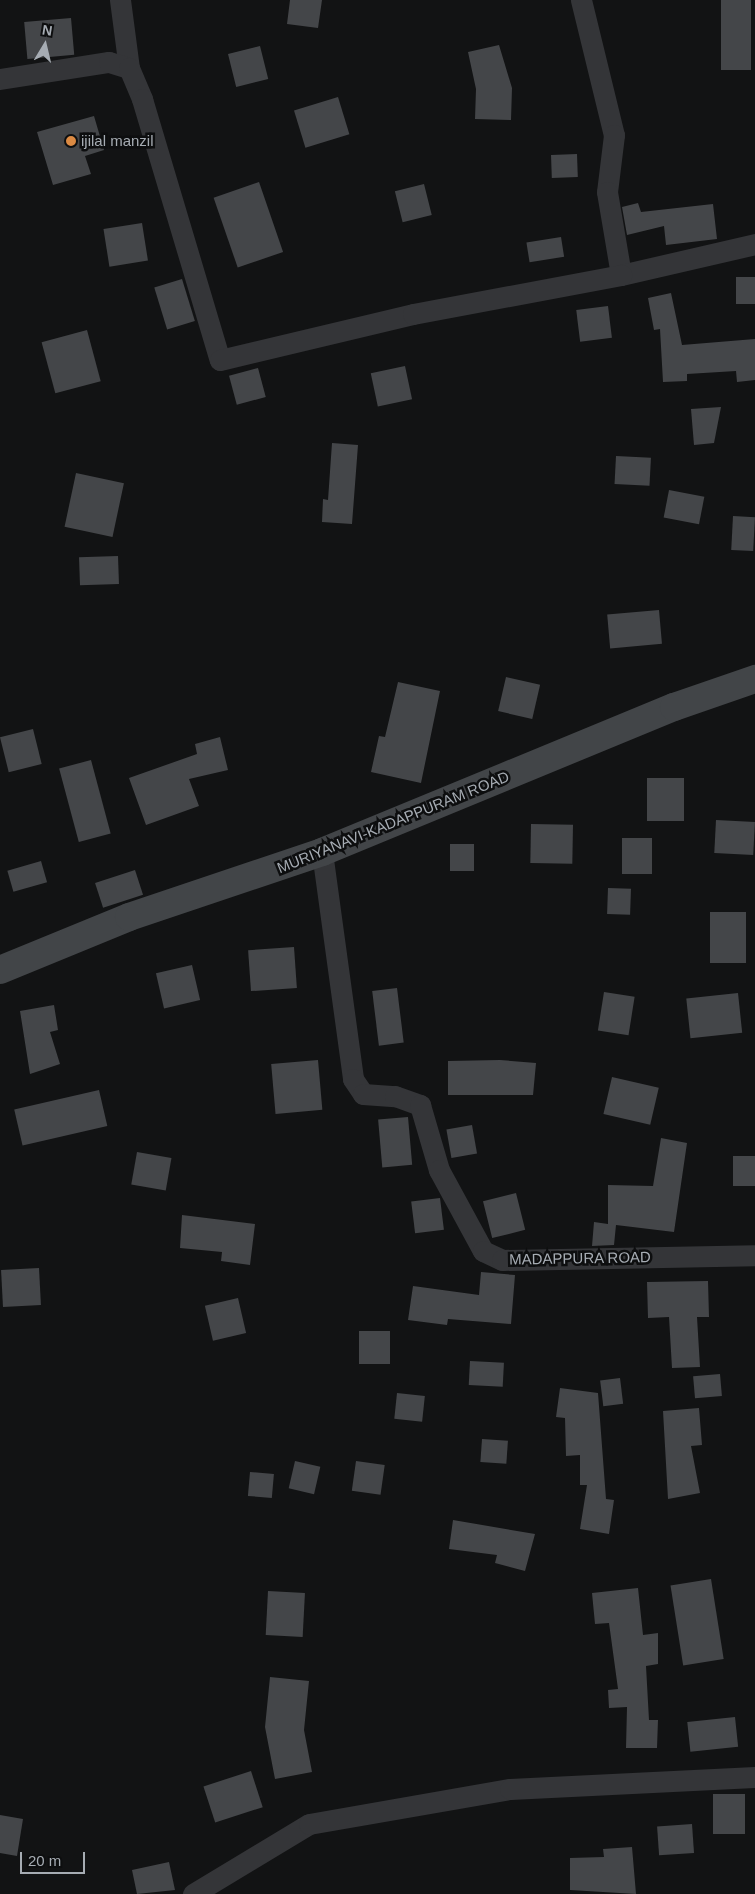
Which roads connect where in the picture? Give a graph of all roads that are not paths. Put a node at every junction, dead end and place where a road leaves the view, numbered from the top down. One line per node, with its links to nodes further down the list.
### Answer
1 (120, 0): 3 (street)
2 (581, 0): 6 (street)
3 (128, 68): 4 (street); 6 (street)
4 (0, 79)
5 (755, 244): 6 (street)
6 (621, 275)
7 (755, 679): 8 (street, MURIYANAVI-KADAPPURAM ROAD)
8 (322, 852): 9 (street, MURIYANAVI-KADAPPURAM ROAD); 10 (street, MADAPPURA ROAD)
9 (0, 970)
10 (755, 1255)
11 (755, 1777): 12 (street)
12 (193, 1894)

